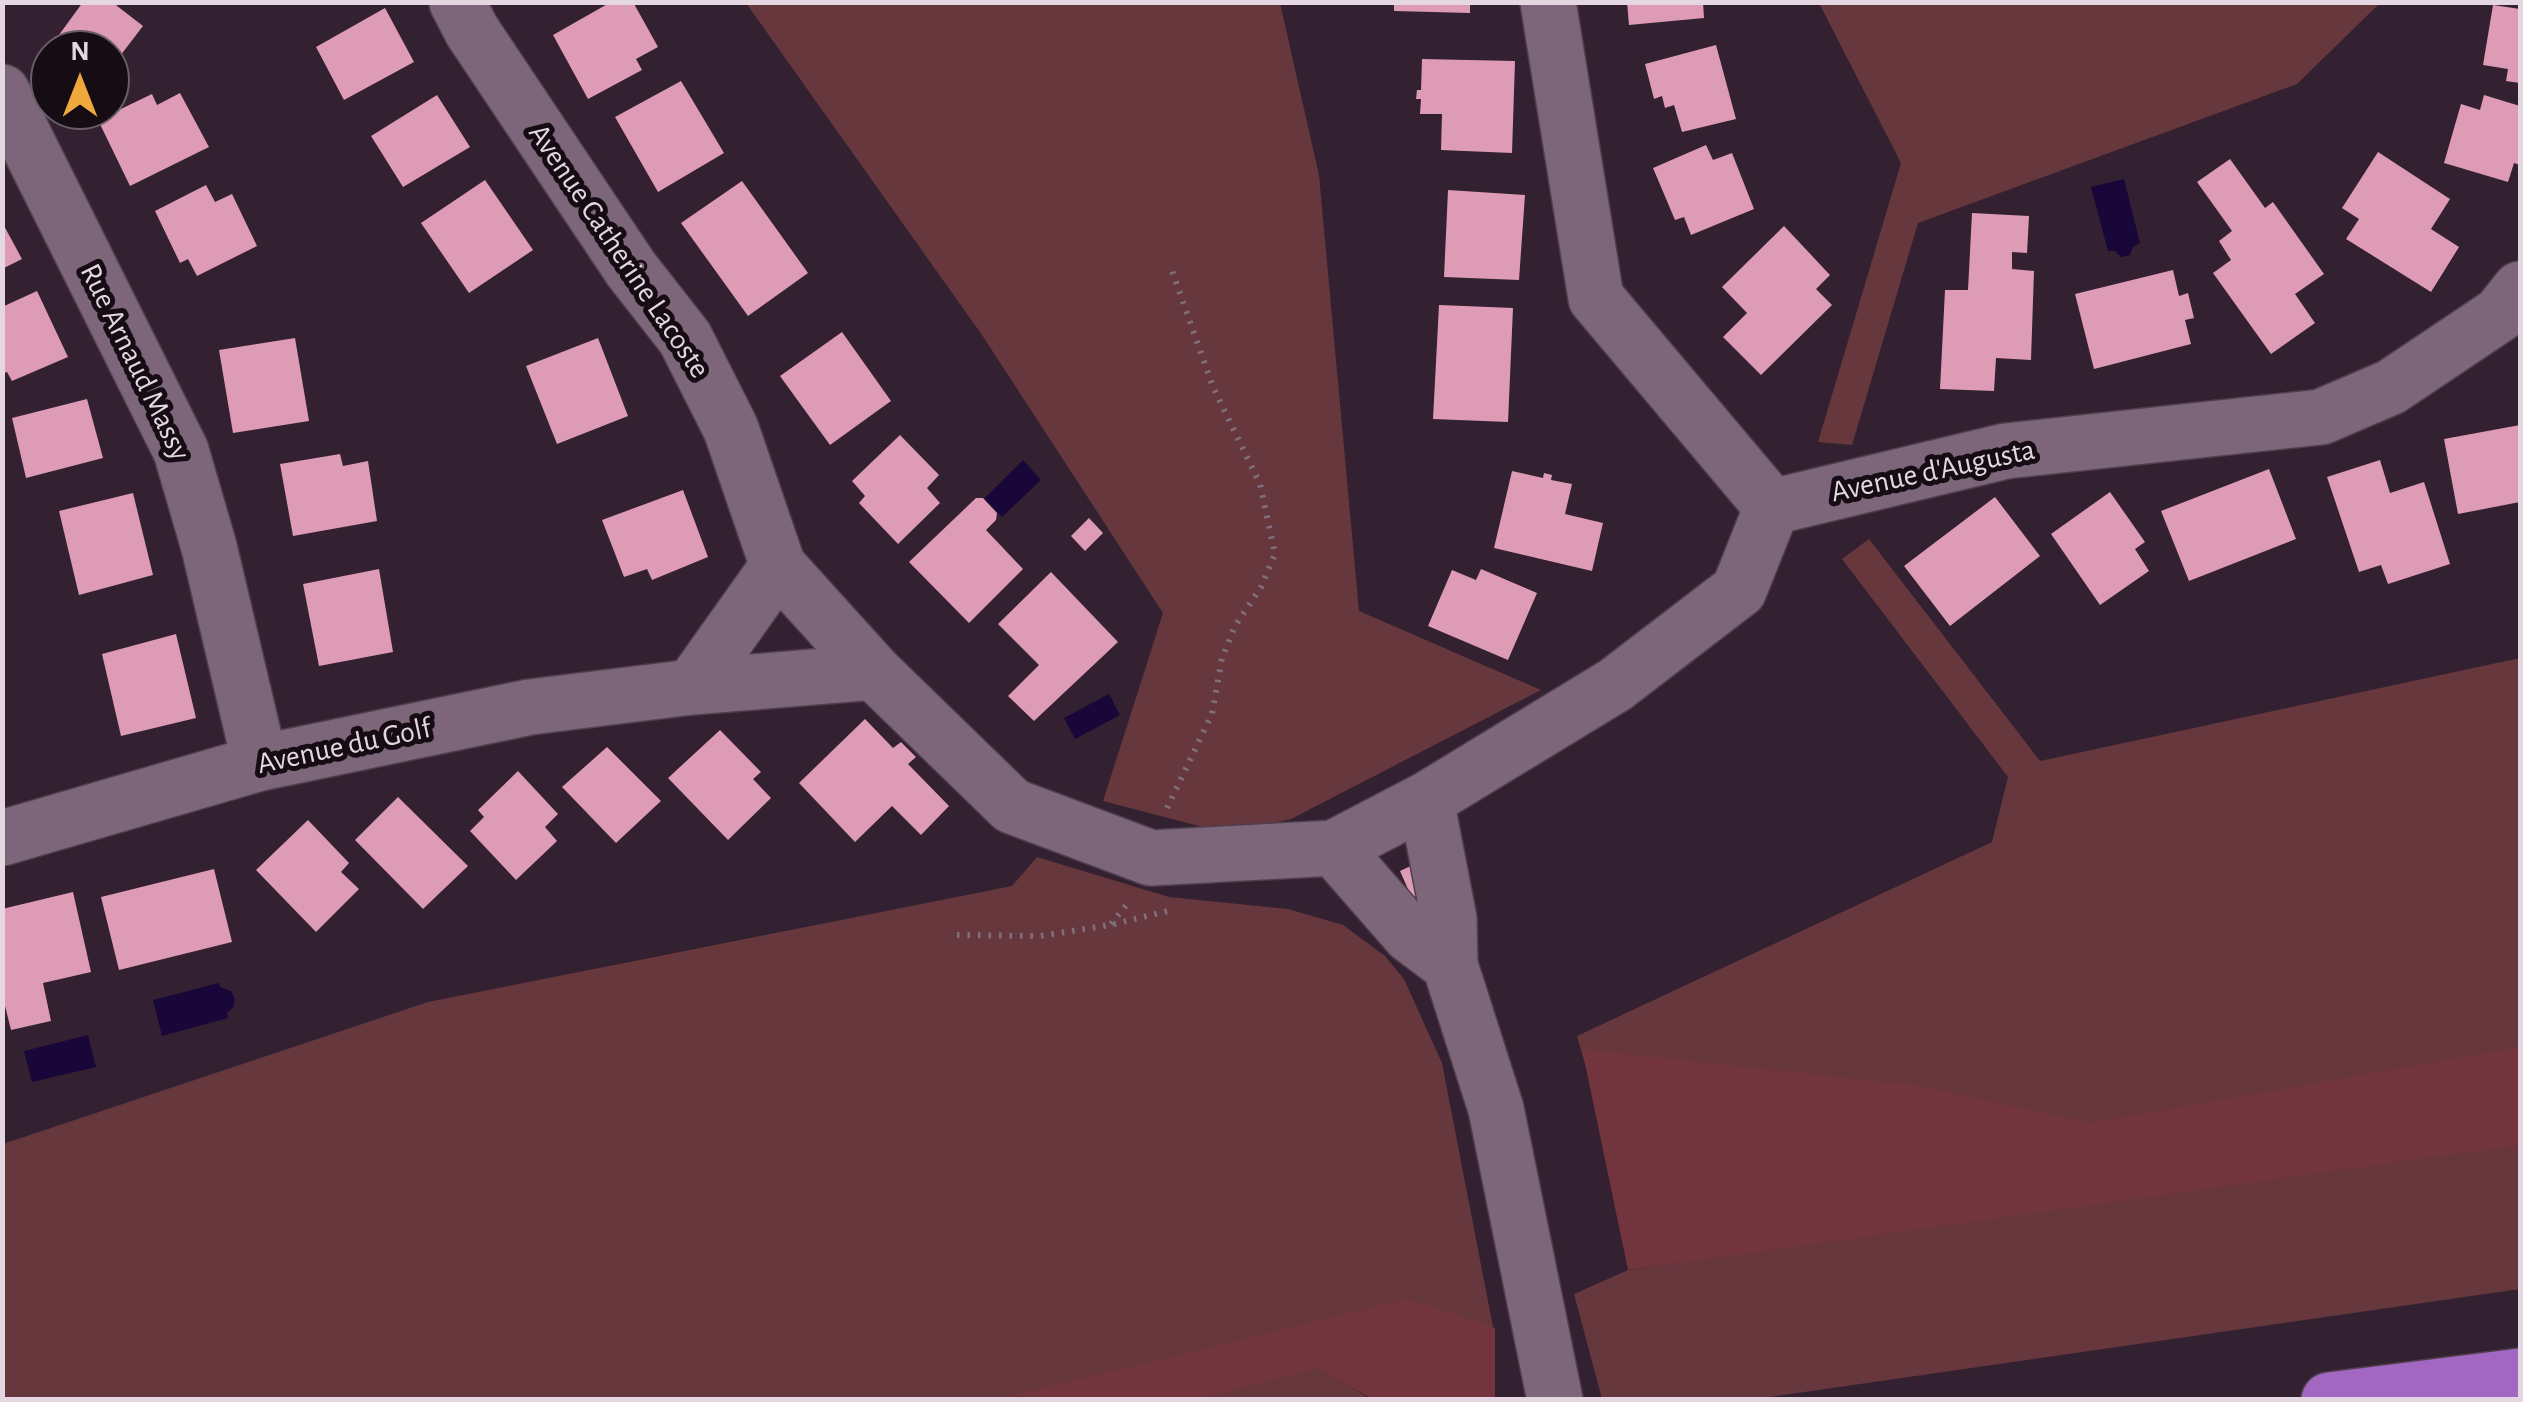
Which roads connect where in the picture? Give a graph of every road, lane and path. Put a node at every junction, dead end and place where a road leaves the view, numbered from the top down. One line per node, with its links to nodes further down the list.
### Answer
1 (457, 2): 7 (street, Avenue Catherine Lacoste)
2 (1548, 2): 6 (street)
3 (2, 92): 10 (street, Rue Arnaud Massy)
4 (1171, 268): 14 (path)
5 (2520, 289): 6 (street, Avenue d'Augusta)
6 (1772, 507): 11 (street)
7 (778, 566): 8 (street); 9 (street)
8 (874, 672): 9 (street, Avenue du Golf); 14 (street)
9 (692, 688): 10 (street, Avenue du Golf)
10 (260, 763): 12 (street, Avenue du Golf)
11 (1426, 800): 13 (street); 18 (street)
12 (2, 838)
13 (1334, 848): 14 (street); 18 (street)
14 (1151, 858): 16 (path)
15 (1180, 908): 16 (path)
16 (1110, 925): 17 (path)
17 (957, 935)
18 (1450, 965): 20 (street)
19 (2520, 1376): 21 (highway)
20 (1555, 1400)
21 (2329, 1400)

